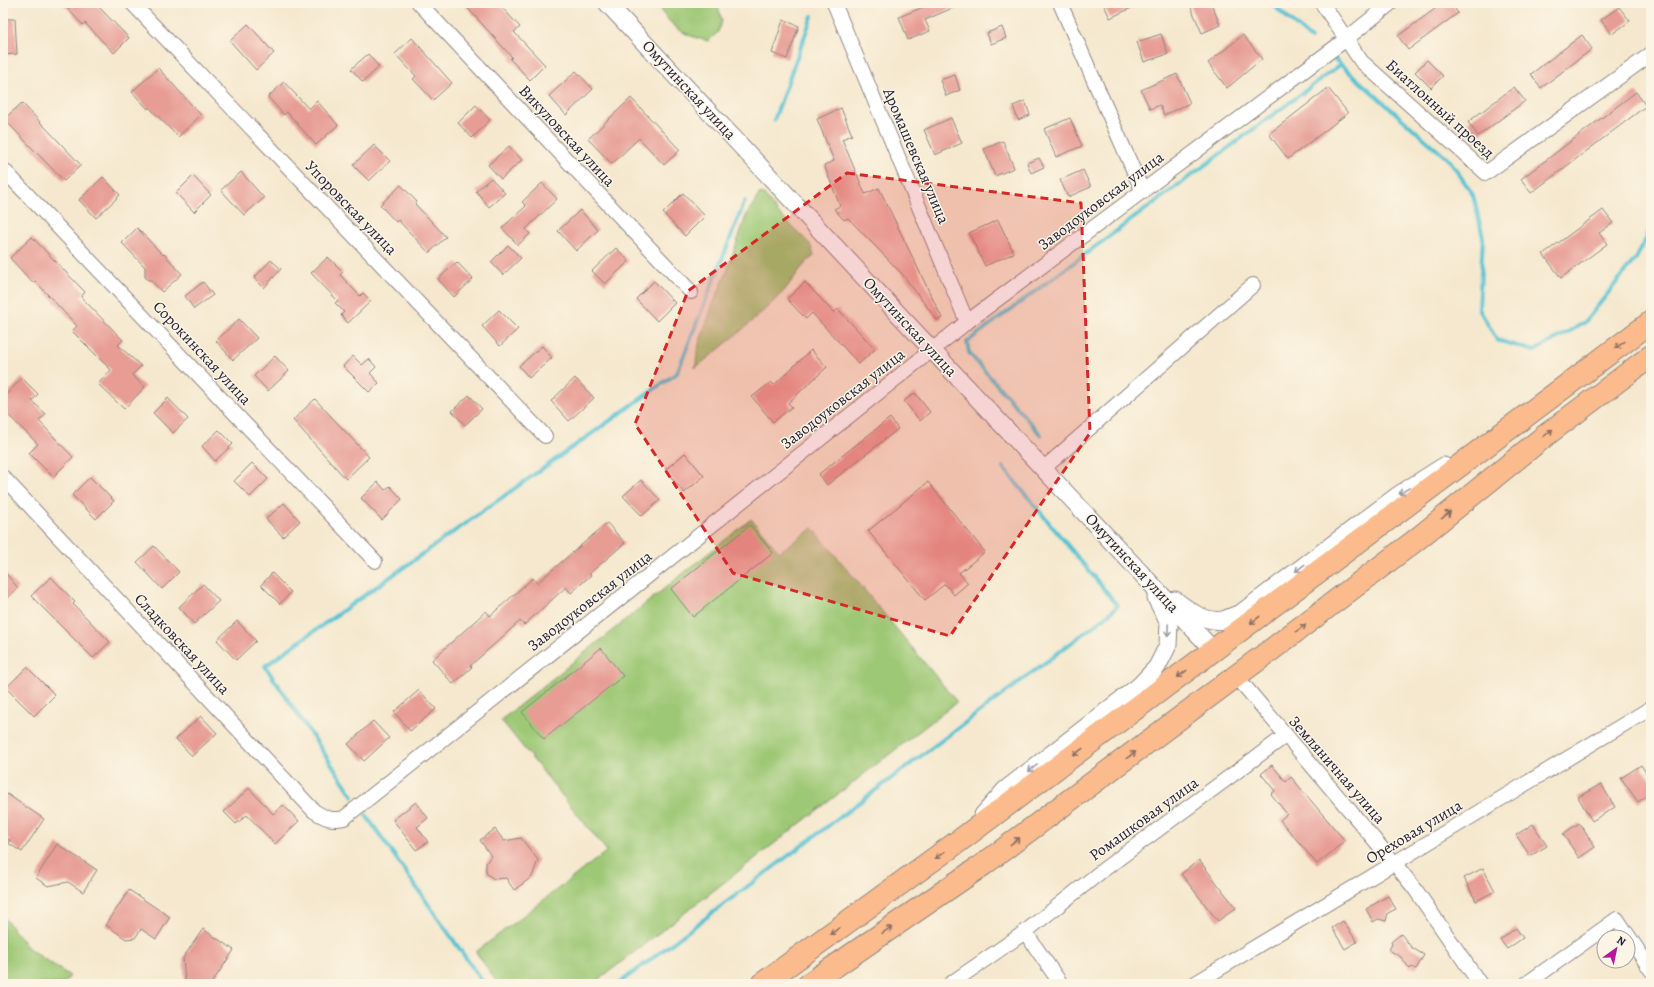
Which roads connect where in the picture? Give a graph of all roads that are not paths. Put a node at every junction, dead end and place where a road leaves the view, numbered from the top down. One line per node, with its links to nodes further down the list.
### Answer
1 (132, 3): 19 (street, Упоровская улица)
2 (419, 3): 13 (street, Викуловская улица)
3 (607, 3): 16 (street, Омутинская улица)
4 (834, 3): 14 (street, Аромашевская улица)
5 (1060, 3): 11 (street)
6 (1322, 3): 8 (street, Биатлонный проезд)
7 (1391, 3): 8 (street, Заводоуковская улица)
8 (1346, 40): 9 (street, Биатлонный проезд); 11 (street, Заводоуковская улица)
9 (1651, 54)
10 (3, 169): 22 (street, Сорокинская улица)
11 (1143, 192): 14 (street, Заводоуковская улица)
12 (1253, 285): 20 (street)
13 (691, 292)
14 (967, 322): 16 (street, Заводоуковская улица)
15 (1651, 322): 18 (highway, one-way to 18)
16 (932, 350): 20 (street, Омутинская улица); 28 (street, Заводоуковская улица)
17 (1651, 356): 25 (highway, one-way to 17)
18 (1532, 410): 23 (street, one-way to 23); 24 (highway, one-way to 24)
19 (544, 436)
20 (1043, 469): 23 (street, Омутинская улица)
21 (3, 477): 28 (street, Сладковская улица)
22 (376, 562)
23 (1148, 581): 24 (street, Омутинская улица); 29 (street, one-way to 29)
24 (1214, 651): 25 (highway); 29 (highway, one-way to 29)
25 (1236, 676): 27 (street, Земляничная улица); 34 (highway, one-way to 25)
26 (1651, 708): 30 (street, Ореховая улица)
27 (1285, 736): 30 (street, Земляничная улица); 31 (street, Ромашковая улица)
28 (344, 818)
29 (963, 838): 33 (highway, one-way to 33)
30 (1395, 864): 37 (street, Ореховая улица); 38 (street, Земляничная улица)
31 (1025, 932): 35 (street, Ромашковая улица); 36 (street)
32 (1651, 970): 39 (street)
33 (762, 984)
34 (809, 984)
35 (950, 984)
36 (1061, 984)
37 (1194, 984)
38 (1480, 984)
39 (1526, 984)

